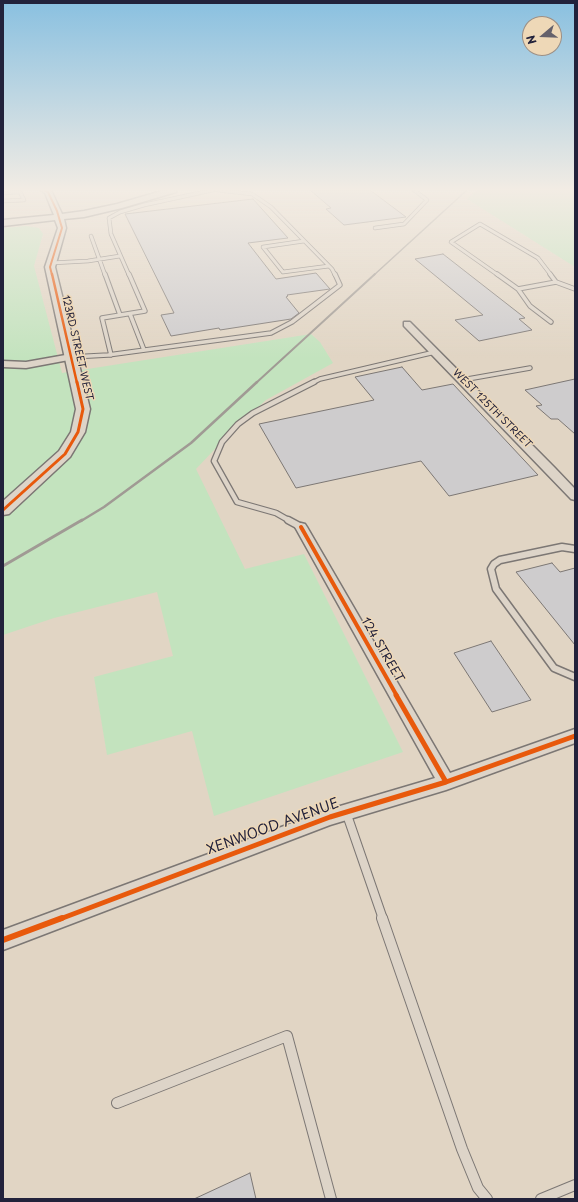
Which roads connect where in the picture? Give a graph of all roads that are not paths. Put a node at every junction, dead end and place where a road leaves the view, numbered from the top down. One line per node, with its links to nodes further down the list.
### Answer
1 (56, 246): 10 (street, 123RD STREET WEST)
2 (95, 246): 9 (lane)
3 (116, 246): 8 (lane)
4 (268, 246): 11 (lane)
5 (310, 246): 11 (lane)
6 (458, 246): 13 (lane)
7 (518, 246): 12 (lane)
8 (120, 256): 9 (lane); 15 (lane)
9 (100, 259): 10 (lane); 16 (lane)
10 (51, 263): 22 (street, 123RD STREET WEST)
11 (329, 266): 19 (lane)
12 (556, 282): 13 (lane); 14 (lane)
13 (518, 288): 17 (lane)
14 (575, 289)
15 (130, 314): 16 (lane); 19 (lane)
16 (120, 315): 21 (lane)
17 (551, 322)
18 (407, 324): 20 (street, WEST 125TH STREET)
19 (144, 350): 21 (lane)
20 (435, 352): 25 (street, WEST 125TH STREET); 28 (lane)
21 (111, 355): 22 (lane)
22 (71, 358): 23 (street); 27 (street, 123RD STREET WEST)
23 (3, 364)
24 (530, 368): 25 (lane)
25 (462, 380): 26 (street, WEST 125TH STREET)
26 (575, 496)
27 (3, 510)
28 (301, 527): 32 (street, 124 STREET)
29 (575, 550): 30 (lane)
30 (575, 677)
31 (575, 736): 32 (street, XENWOOD AVENUE)
32 (446, 782): 33 (street, XENWOOD AVENUE)
33 (346, 812): 34 (street, XENWOOD AVENUE); 38 (lane)
34 (3, 940)
35 (117, 1103): 37 (lane)
36 (575, 1185): 39 (lane)
37 (331, 1199)
38 (487, 1199)
39 (541, 1199)

